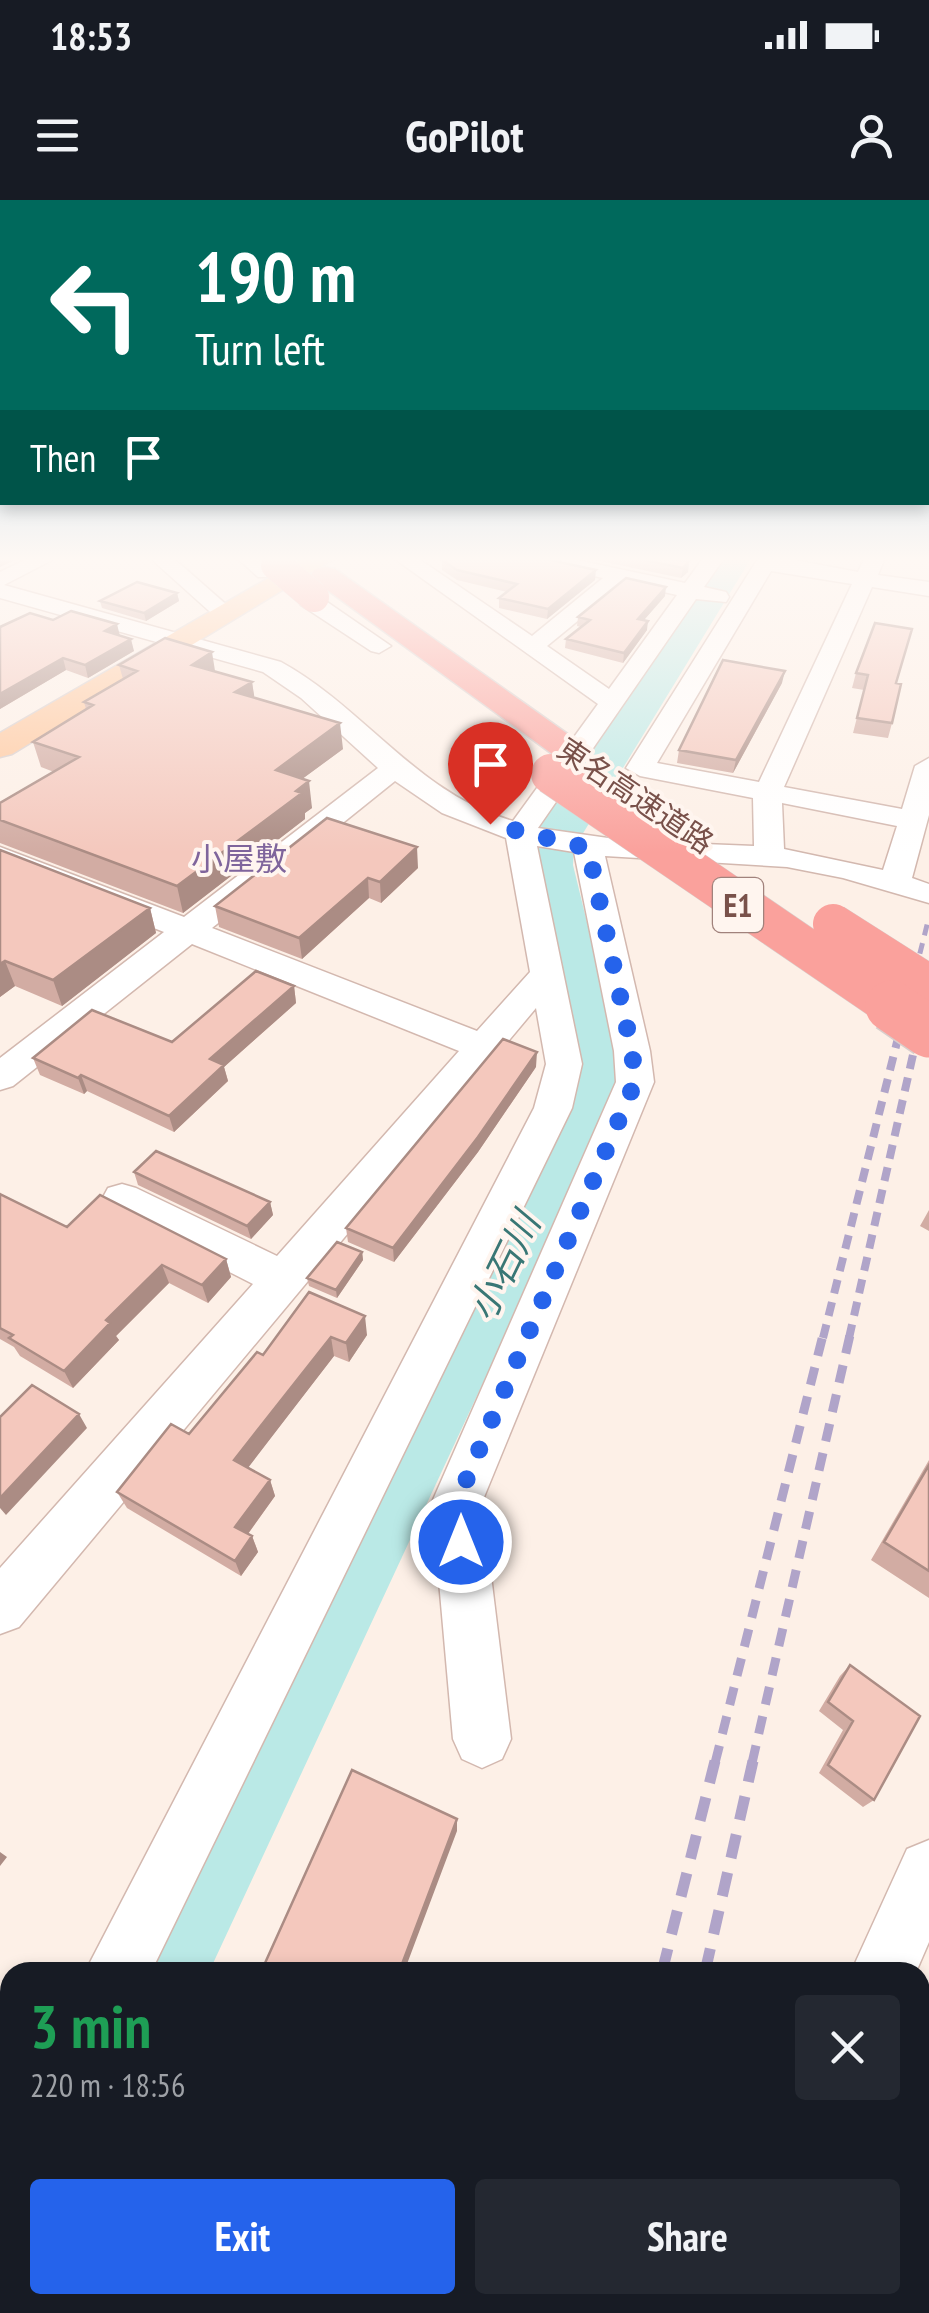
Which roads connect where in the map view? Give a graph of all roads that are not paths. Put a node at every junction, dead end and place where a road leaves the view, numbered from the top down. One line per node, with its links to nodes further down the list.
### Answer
1 (154, 656): 10 (main road)
2 (227, 656): 13 (street)
3 (394, 656): 11 (highway, 東名高速道路 / E1)
4 (419, 656): 11 (highway, 東名高速道路 / E1)
5 (545, 656): 9 (street)
6 (647, 656): 9 (street)
7 (708, 656): 14 (street)
8 (830, 656): 14 (street)
9 (614, 703): 16 (street)
10 (0, 746)
11 (559, 762): 24 (highway, 東名高速道路 / E1, bridge); 25 (highway, 東名高速道路 / E1, bridge)
12 (929, 766): 15 (street)
13 (394, 768): 16 (street); 22 (street)
14 (767, 794): 15 (street); 19 (street)
15 (913, 820): 20 (street)
16 (527, 835): 17 (street); 23 (street)
17 (588, 848): 19 (street); 31 (street)
18 (0, 856): 22 (street)
19 (769, 856): 20 (street)
20 (895, 882): 21 (street)
21 (929, 894)
22 (183, 930): 26 (street); 27 (street)
23 (548, 973): 26 (street); 33 (street)
24 (929, 985)
25 (929, 1032)
26 (484, 1047): 29 (street)
27 (0, 1077)
28 (122, 1198): 29 (street)
29 (283, 1279): 30 (street)
30 (0, 1608)
31 (482, 1740)
32 (929, 1871): 34 (street)
33 (122, 1962)
34 (888, 1962)

